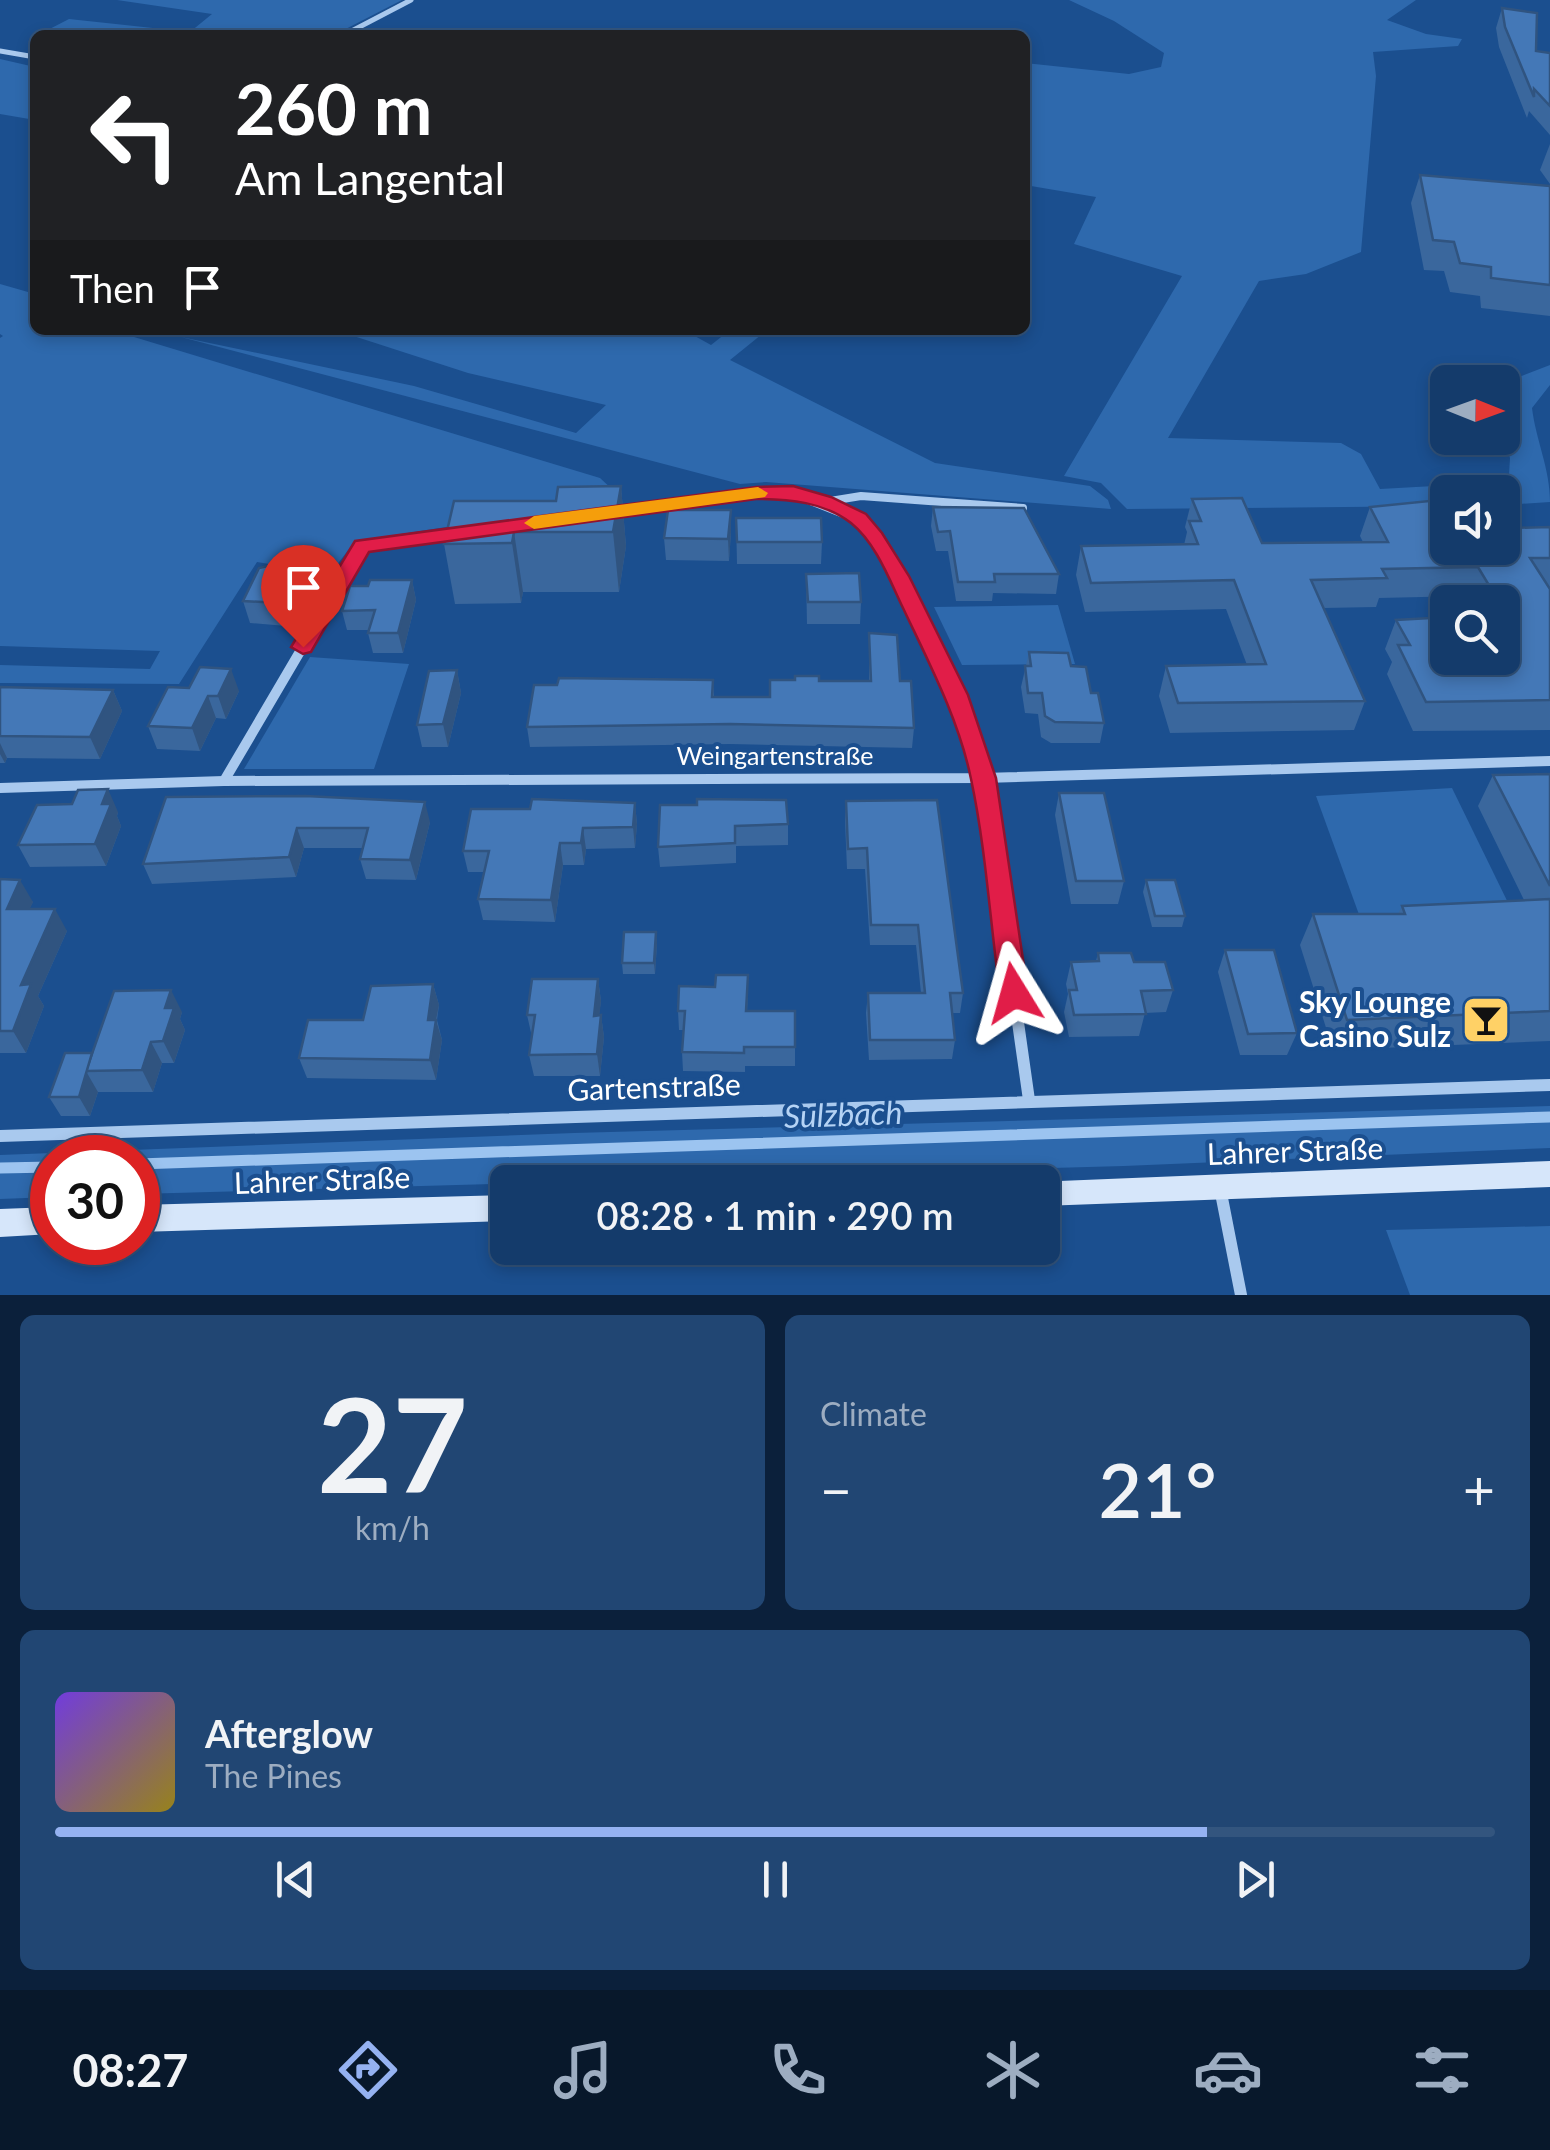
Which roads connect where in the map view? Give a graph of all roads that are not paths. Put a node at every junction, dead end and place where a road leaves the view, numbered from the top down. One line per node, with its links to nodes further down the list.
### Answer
1 (411, 0): 2 (lane)
2 (354, 30)
3 (0, 51): 4 (lane)
4 (30, 56)
5 (824, 502): 6 (lane); 7 (street); 10 (street)
6 (1023, 508)
7 (599, 514)
8 (480, 530): 11 (street)
9 (1550, 761): 10 (street, Weingartenstraße)
10 (984, 778): 11 (street, Weingartenstraße); 14 (street)
11 (224, 781): 12 (street, Weingartenstraße)
12 (0, 788)
13 (1550, 1086): 14 (street, Gartenstraße)
14 (1029, 1100): 15 (street, Gartenstraße)
15 (0, 1136)
16 (1550, 1174): 17 (street, Lahrer Straße)
17 (1220, 1187): 18 (street, Lahrer Straße); 23 (street)
18 (1060, 1191)
19 (490, 1209): 20 (street, Lahrer Straße)
20 (160, 1218)
21 (30, 1222): 22 (street)
22 (0, 1223)
23 (1241, 1295)

